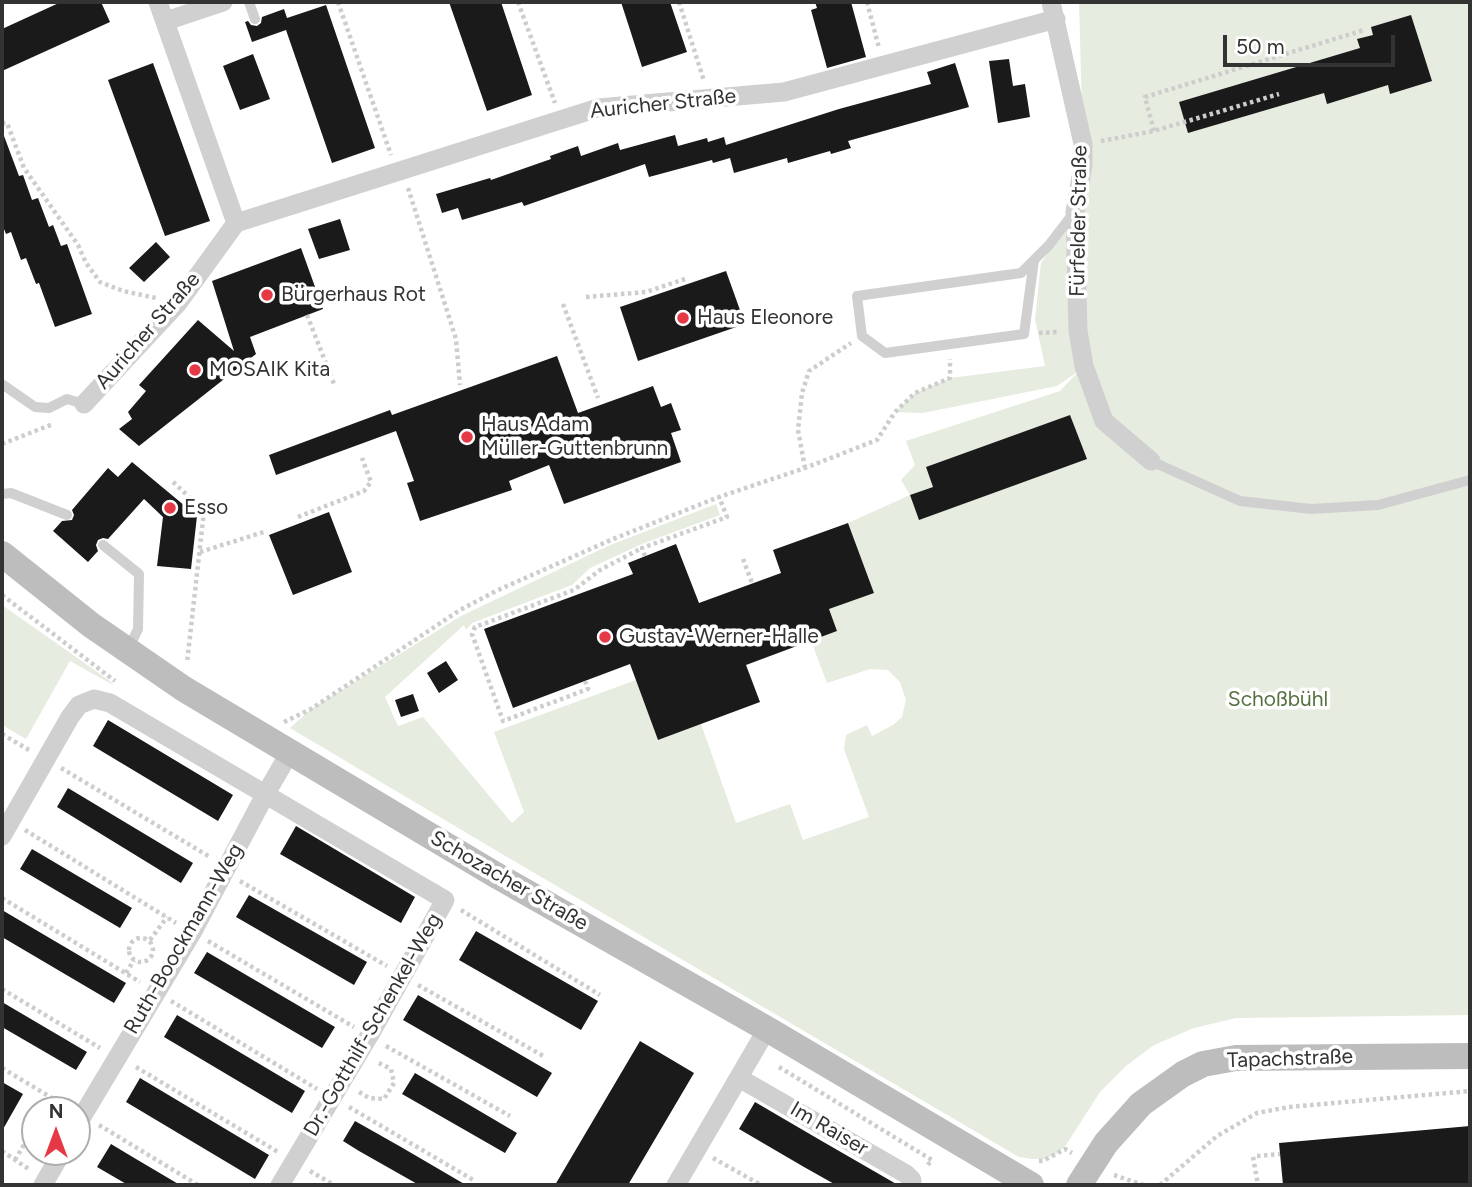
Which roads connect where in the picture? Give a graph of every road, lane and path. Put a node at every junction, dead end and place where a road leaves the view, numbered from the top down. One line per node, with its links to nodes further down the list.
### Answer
1 (158, 2): 10 (street)
2 (223, 2): 10 (street)
3 (249, 2): 9 (lane)
4 (338, 2): 19 (path)
5 (518, 2): 15 (path)
6 (679, 2): 14 (path)
7 (867, 2): 12 (path)
8 (1053, 10): 12 (street, Auricher Straße); 18 (street, Fürfelder Straße)
9 (255, 19)
10 (166, 21): 21 (street)
11 (1364, 30): 17 (path)
12 (884, 65): 14 (street, Auricher Straße)
13 (1279, 94): 17 (path)
14 (710, 98): 15 (street, Auricher Straße)
15 (561, 120): 19 (street, Auricher Straße)
16 (2, 122): 25 (path)
17 (1154, 131): 18 (path)
18 (1083, 144): 20 (street, Fürfelder Straße)
19 (399, 171): 21 (street, Auricher Straße); 34 (path)
20 (1075, 212): 22 (lane); 28 (street, Fürfelder Straße)
21 (236, 223): 25 (street, Auricher Straße)
22 (1034, 260): 29 (lane); 30 (lane)
23 (685, 279): 24 (path)
24 (586, 297)
25 (178, 303): 36 (street, Auricher Straße)
26 (564, 304): 35 (path)
27 (307, 315): 33 (path)
28 (1077, 331): 29 (path); 40 (street, Fürfelder Straße)
29 (1024, 334): 31 (lane)
30 (862, 336): 31 (lane); 41 (path)
31 (950, 344): 41 (path)
32 (2, 384): 36 (lane)
33 (334, 384)
34 (460, 384)
35 (598, 398)
36 (85, 404)
37 (54, 424): 38 (path)
38 (2, 444)
39 (362, 458): 47 (path)
40 (1151, 461): 42 (lane)
41 (805, 468): 45 (path)
42 (1470, 480)
43 (173, 482): 51 (path)
44 (2, 494): 46 (lane)
45 (719, 496): 50 (path); 59 (path)
46 (67, 515)
47 (298, 517)
48 (267, 531): 51 (path)
49 (103, 545): 56 (lane)
50 (642, 548): 53 (path); 57 (path)
51 (200, 552): 58 (path)
52 (2, 554): 56 (main road, Schozacher Straße)
53 (645, 556)
54 (743, 559): 55 (path)
55 (752, 583)
56 (127, 651): 58 (main road, Schozacher Straße)
57 (585, 681)
58 (184, 689): 61 (main road, Schozacher Straße)
59 (311, 709)
60 (2, 734): 62 (path)
61 (290, 752): 64 (street, Ruth-Boockmann-Weg); 81 (main road, Schozacher Straße)
62 (47, 760): 64 (street); 66 (street)
63 (68, 773): 67 (path)
64 (265, 794): 67 (street, Ruth-Boockmann-Weg); 76 (street, Dr.-Gotthilf-Schenkel-Weg)
65 (32, 834): 70 (path)
66 (2, 836)
67 (230, 872): 71 (street, Ruth-Boockmann-Weg); 76 (path)
68 (2, 898): 75 (path)
69 (469, 914): 79 (path)
70 (167, 918): 71 (path); 72 (path)
71 (193, 931): 80 (street, Ruth-Boockmann-Weg)
72 (150, 940): 74 (path); 74 (path)
73 (221, 948): 82 (path)
74 (134, 960): 75 (path)
75 (126, 972): 80 (path)
76 (403, 976): 82 (street, Dr.-Gotthilf-Schenkel-Weg)
77 (423, 987): 84 (path)
78 (2, 989): 85 (path)
79 (600, 995)
80 (165, 997): 85 (street, Ruth-Boockmann-Weg); 92 (path)
81 (767, 1029): 88 (street); 113 (main road, Schozacher Straße)
82 (369, 1036): 92 (street, Dr.-Gotthilf-Schenkel-Weg); 94 (path)
83 (1470, 1056): 114 (main road, Tapachstraße)
84 (545, 1057)
85 (124, 1060): 93 (street, Ruth-Boockmann-Weg); 98 (path)
86 (377, 1061): 90 (path)
87 (2, 1068): 91 (path)
88 (739, 1078): 110 (street); 112 (street, Im Raiser)
89 (1470, 1091): 116 (path)
90 (359, 1092)
91 (50, 1096)
92 (332, 1098): 105 (path); 108 (street, Dr.-Gotthilf-Schenkel-Weg)
93 (91, 1106)
94 (510, 1116)
95 (106, 1130): 107 (path)
96 (21, 1150): 100 (path)
97 (2, 1152): 100 (path)
98 (282, 1154)
99 (1280, 1154): 117 (path)
100 (15, 1160): 106 (path)
101 (716, 1160): 111 (path)
102 (301, 1165): 109 (path)
103 (54, 1166): 106 (street)
104 (1115, 1176): 115 (path)
105 (475, 1181)
106 (45, 1182)
107 (198, 1185)
108 (280, 1185)
109 (334, 1185)
110 (676, 1185)
111 (761, 1185)
112 (912, 1185)
113 (1031, 1185)
114 (1079, 1185)
115 (1143, 1185)
116 (1160, 1185)
117 (1258, 1185)

